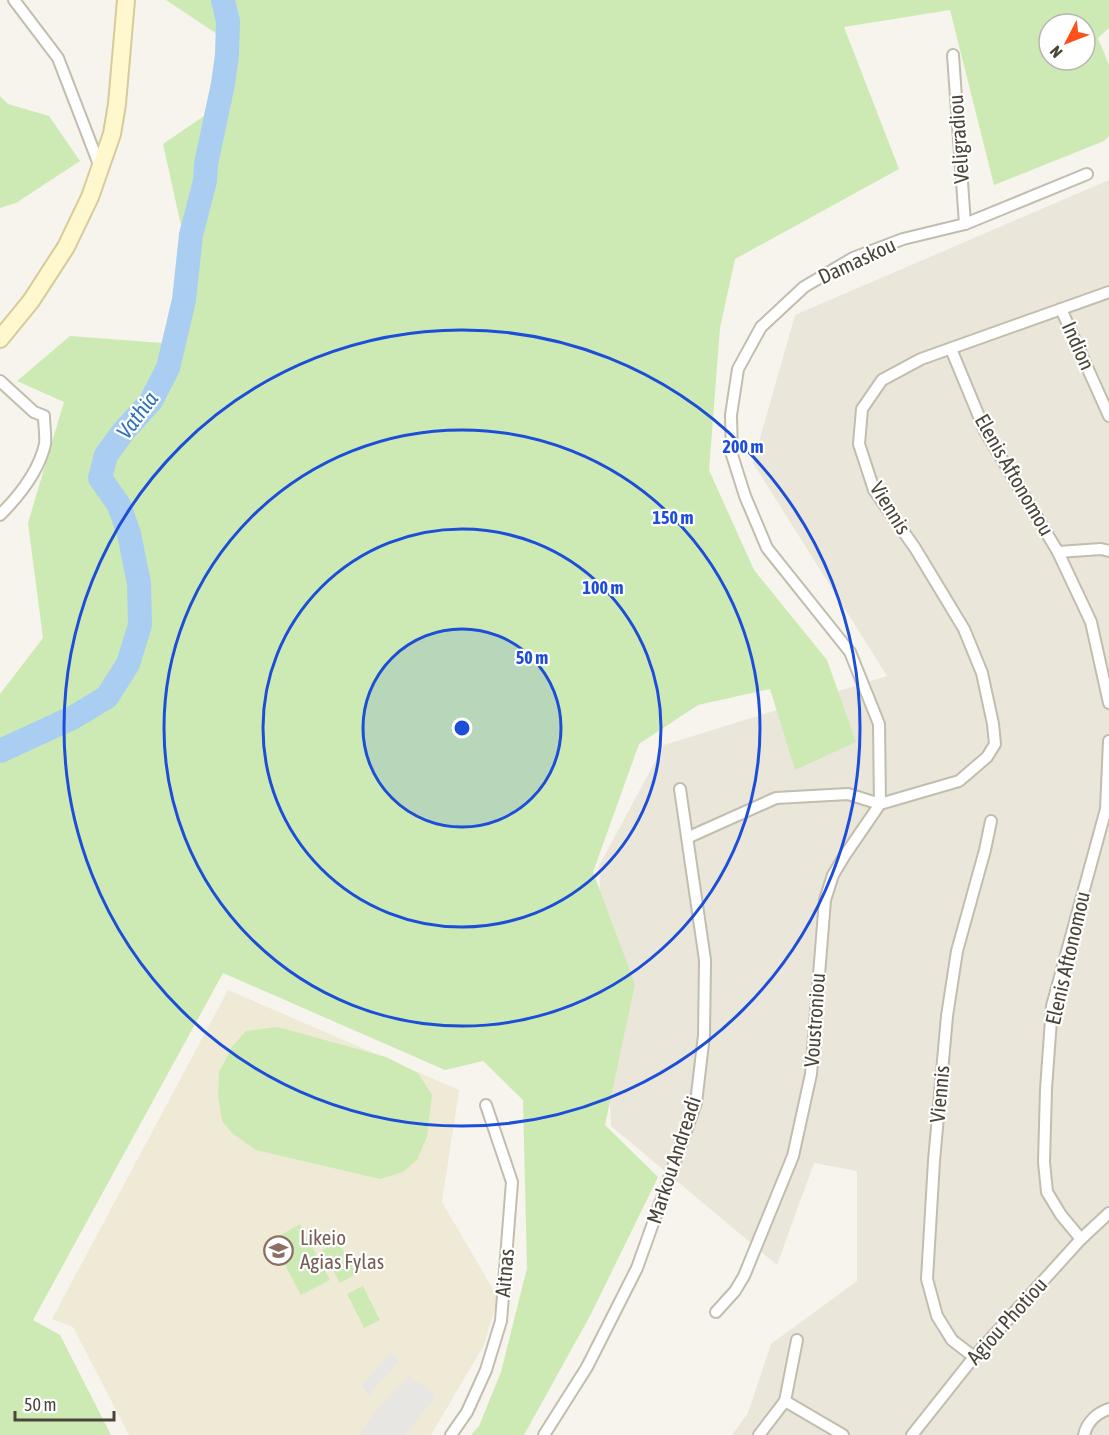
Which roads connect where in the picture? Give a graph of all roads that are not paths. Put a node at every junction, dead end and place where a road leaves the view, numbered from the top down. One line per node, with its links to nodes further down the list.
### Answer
1 (14, 0): 4 (street)
2 (126, 0): 4 (street)
3 (953, 55): 6 (street, Veligradiou)
4 (100, 167): 9 (street)
5 (1087, 174): 6 (street, Damaskou)
6 (965, 224): 19 (street, Damaskou)
7 (1109, 292): 8 (street, Viennis)
8 (1061, 309): 10 (street, Viennis); 12 (street, Indion)
9 (0, 339)
10 (951, 349): 15 (street, Elenis Aftonomou); 19 (street, Viennis)
11 (0, 381): 13 (street)
12 (1109, 416)
13 (0, 515)
14 (1109, 551): 15 (street)
15 (1058, 552): 16 (street, Elenis Aftonomou)
16 (1109, 704)
17 (1109, 741): 20 (street, Elenis Aftonomou)
18 (680, 789): 22 (street, Markou Andreadi)
19 (880, 804): 22 (street); 26 (street, Voustroniou)
20 (1108, 809): 25 (street, Elenis Aftonomou)
21 (991, 821): 28 (street, Viennis)
22 (689, 837): 32 (street, Markou Andreadi)
23 (486, 1105): 31 (street, Aitnas)
24 (1109, 1214): 25 (street, Agiou Photiou)
25 (1081, 1239): 28 (street, Agiou Photiou)
26 (716, 1312)
27 (797, 1340): 29 (street)
28 (974, 1356): 35 (street, Agiou Photiou)
29 (785, 1401): 33 (street); 34 (street)
30 (1109, 1409): 36 (street)
31 (451, 1435)
32 (544, 1435)
33 (759, 1435)
34 (843, 1435)
35 (912, 1435)
36 (1084, 1435)

